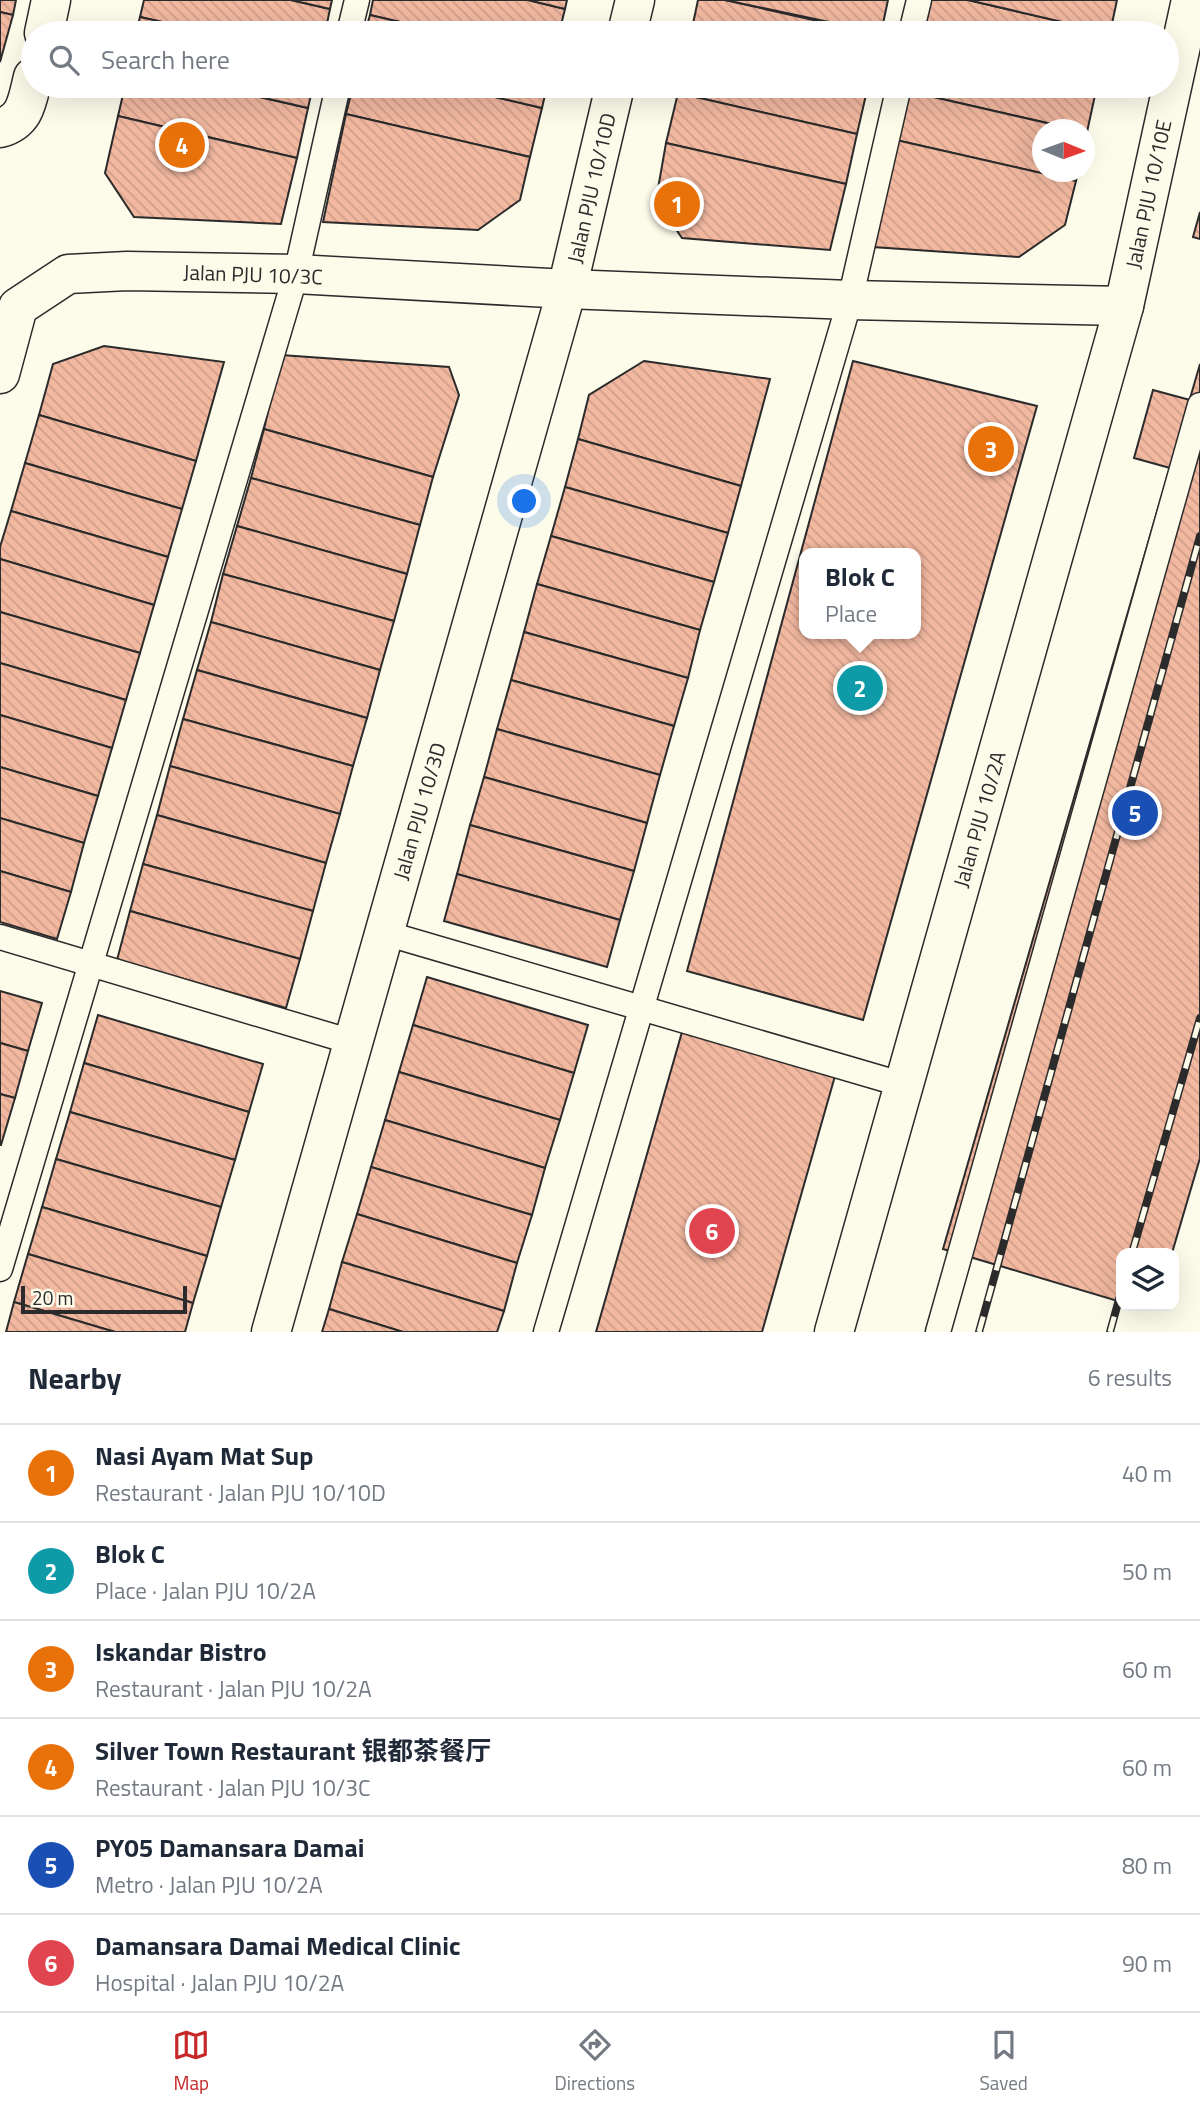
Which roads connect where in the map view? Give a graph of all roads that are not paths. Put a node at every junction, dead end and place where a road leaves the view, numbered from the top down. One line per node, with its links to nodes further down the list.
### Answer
1 (51, 0): 6 (street)
2 (357, 0): 7 (lane)
3 (635, 0): 8 (street)
4 (919, 0): 9 (lane)
5 (1191, 0): 10 (street, Jalan PJU 10/10E)
6 (47, 21)
7 (352, 21)
8 (630, 21)
9 (914, 21)
10 (1179, 55)
11 (28, 98): 16 (street)
12 (335, 98): 17 (lane)
13 (612, 98): 18 (street, Jalan PJU 10/10D)
14 (896, 98): 19 (lane)
15 (1170, 98): 20 (street, Jalan PJU 10/10E)
16 (0, 128)
17 (296, 274): 18 (street, Jalan PJU 10/3C); 21 (street, Jalan PJU 10/3C); 25 (lane)
18 (567, 289): 19 (street, Jalan PJU 10/3C); 23 (street, Jalan PJU 10/3D)
19 (850, 300): 20 (street, Jalan PJU 10/3C); 26 (lane)
20 (1124, 306): 28 (street, Jalan PJU 10/2A)
21 (0, 374)
22 (1200, 405): 33 (lane)
23 (385, 933): 26 (lane); 27 (street, Jalan PJU 10/3D)
24 (0, 937): 25 (lane)
25 (90, 964): 27 (lane); 29 (lane)
26 (642, 1008): 28 (lane); 31 (lane)
27 (352, 1042): 30 (street, Jalan PJU 10/3D)
28 (904, 1085): 32 (street, Jalan PJU 10/2A)
29 (0, 1269)
30 (271, 1332)
31 (546, 1332)
32 (834, 1332)
33 (938, 1332)

